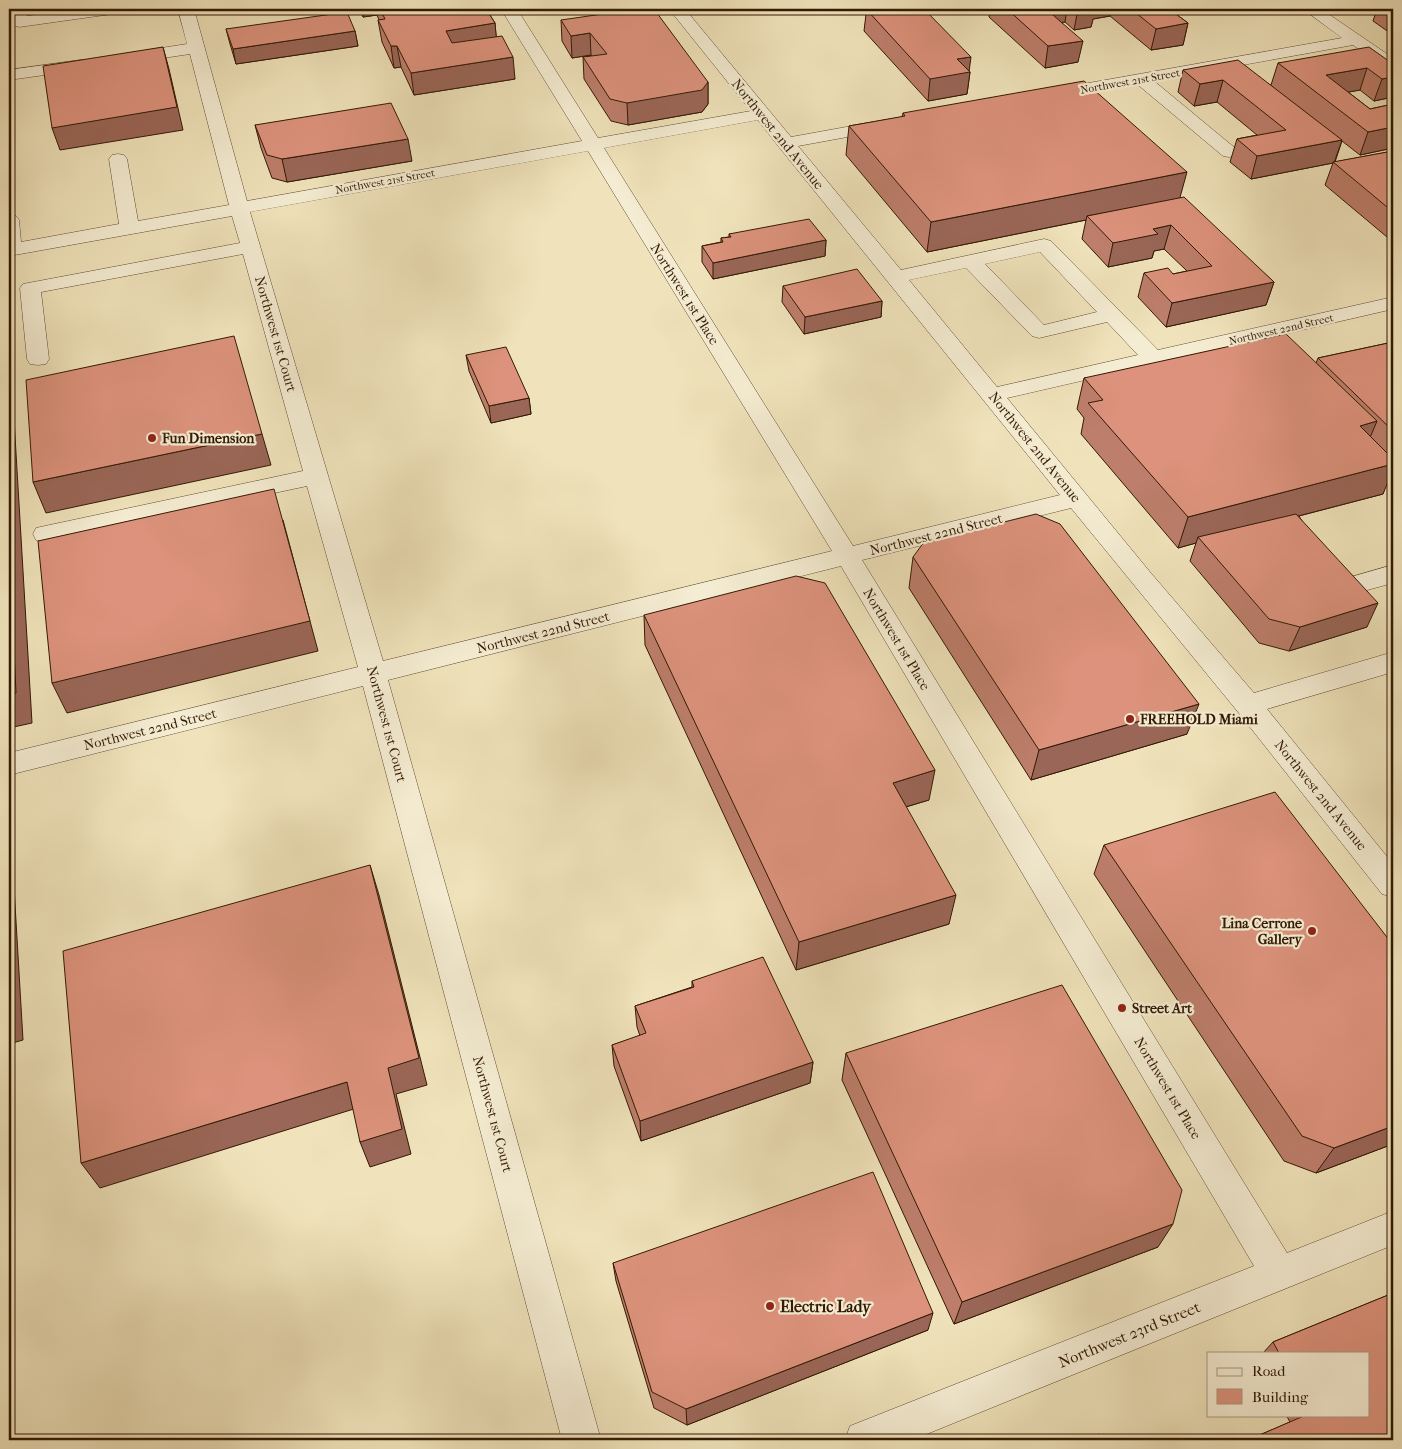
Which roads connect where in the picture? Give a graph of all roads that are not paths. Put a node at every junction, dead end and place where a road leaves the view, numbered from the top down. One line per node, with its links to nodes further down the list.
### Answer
1 (48, 9): 7 (street)
2 (112, 9): 7 (street)
3 (186, 9): 9 (street, Northwest 1st Court)
4 (509, 9): 19 (street, Northwest 1st Place)
5 (677, 9): 16 (street, Northwest 2nd Avenue)
6 (1311, 9): 8 (street)
7 (16, 11)
8 (1356, 40): 12 (street); 14 (street, Northwest 21st Street)
9 (196, 48): 10 (street); 22 (street, Northwest 1st Court)
10 (114, 60)
11 (94, 63): 13 (street)
12 (1393, 65)
13 (9, 75)
14 (1141, 78): 15 (street, Northwest 21st Street); 20 (street)
15 (1035, 98)
16 (762, 114): 18 (street, Northwest 2nd Avenue); 19 (street, Northwest 21st Street)
17 (900, 122): 18 (street)
18 (785, 143): 28 (street, Northwest 2nd Avenue)
19 (592, 144): 22 (street, Northwest 21st Street); 37 (street, Northwest 1st Place)
20 (1229, 152)
21 (118, 159): 24 (street)
22 (239, 207): 24 (street, Northwest 21st Street); 25 (street, Northwest 1st Court)
23 (9, 220): 26 (street)
24 (130, 228): 26 (street, Northwest 21st Street)
25 (251, 247): 32 (street); 34 (street, Northwest 1st Court)
26 (10, 250)
27 (970, 260): 28 (street); 30 (street); 30 (street)
28 (895, 277): 33 (street, Northwest 2nd Avenue)
29 (1393, 303): 31 (street, Northwest 22nd Street)
30 (1112, 315): 31 (street)
31 (1154, 358): 33 (street, Northwest 22nd Street)
32 (38, 359)
33 (992, 395): 35 (street, Northwest 2nd Avenue)
34 (317, 476): 36 (street); 41 (street, Northwest 1st Court)
35 (1076, 499): 37 (street, Northwest 22nd Street); 42 (street, Northwest 2nd Avenue)
36 (45, 534)
37 (846, 556): 41 (street, Northwest 22nd Street); 46 (street, Northwest 1st Place)
38 (1393, 574): 39 (street)
39 (1360, 583)
40 (1393, 662): 42 (street)
41 (373, 674): 43 (street, Northwest 22nd Street); 47 (street, Northwest 1st Court)
42 (1248, 705): 44 (street, Northwest 2nd Avenue)
43 (9, 764)
44 (1393, 885)
45 (1393, 1228): 46 (street, Northwest 23rd Street)
46 (1279, 1273): 48 (street, Northwest 23rd Street)
47 (581, 1440)
48 (864, 1440)

